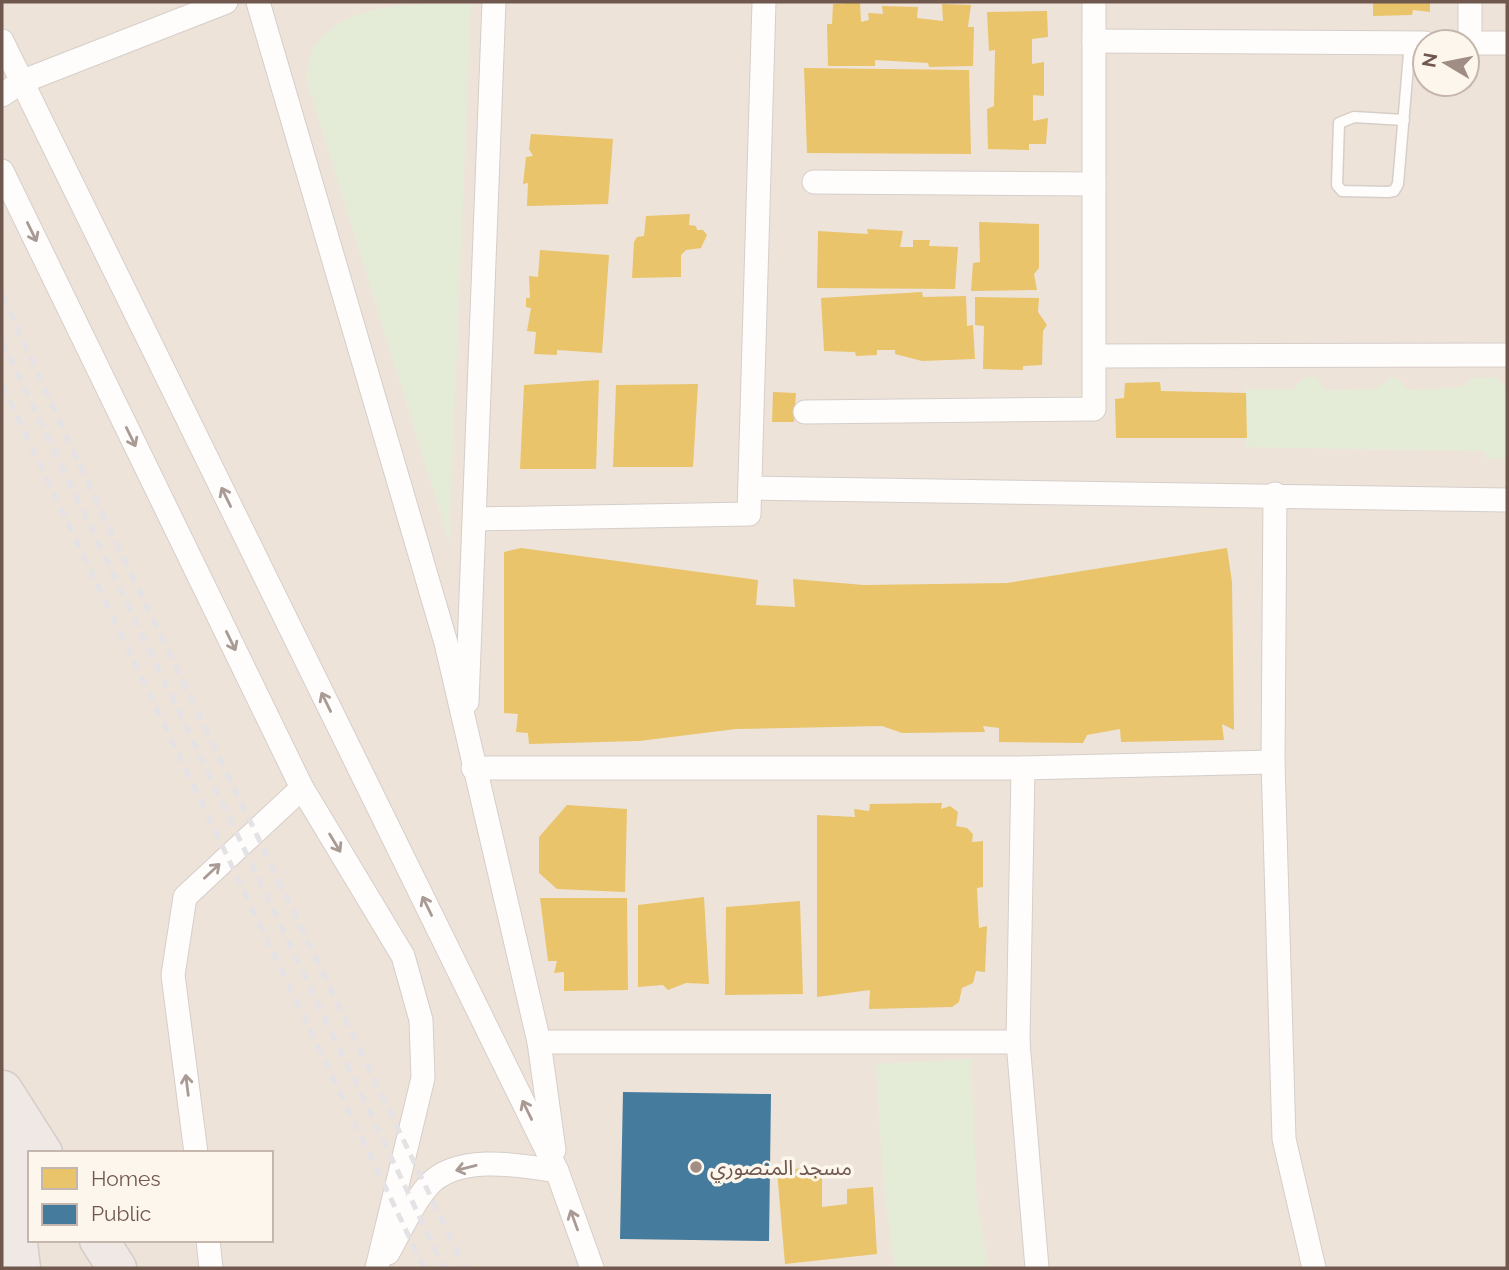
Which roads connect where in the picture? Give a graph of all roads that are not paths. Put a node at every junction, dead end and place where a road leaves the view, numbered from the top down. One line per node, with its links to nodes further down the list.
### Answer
1 (226, 2): 14 (street)
2 (258, 2): 27 (street)
3 (494, 2): 26 (street)
4 (764, 2): 23 (street)
5 (1094, 2): 9 (street)
6 (1470, 2): 7 (street)
7 (1469, 28)
8 (2, 41): 14 (street)
9 (1094, 41): 10 (street); 19 (street)
10 (1411, 42)
11 (1481, 43): 12 (street)
12 (1507, 43)
13 (1411, 78): 16 (lane)
14 (21, 82): 15 (street); 38 (street, one-way to 14)
15 (2, 95)
16 (1404, 120): 16 (lane)
17 (2, 171): 31 (street, one-way to 31)
18 (814, 181): 19 (street)
19 (1094, 184): 21 (street)
20 (1507, 355): 21 (street)
21 (1095, 356): 22 (street)
22 (805, 412)
23 (750, 488): 24 (street); 26 (street)
24 (1275, 494): 25 (street); 28 (street)
25 (1507, 500)
26 (475, 519): 27 (street)
27 (466, 732): 29 (street)
28 (1273, 762): 30 (street); 47 (street)
29 (473, 768): 30 (street); 32 (street)
30 (1023, 768): 33 (street)
31 (302, 788): 37 (street, one-way to 31); 44 (street, one-way to 44)
32 (539, 1042): 33 (street); 38 (street)
33 (1018, 1042): 46 (street)
34 (2, 1088): 36 (highway)
35 (2, 1112): 41 (highway)
36 (42, 1151)
37 (196, 1151)
38 (557, 1171): 44 (street, one-way to 44); 45 (street, one-way to 38)
39 (100, 1242): 42 (highway)
40 (208, 1242): 43 (street)
41 (21, 1268)
42 (117, 1268)
43 (211, 1268)
44 (378, 1268)
45 (592, 1268)
46 (1037, 1268)
47 (1314, 1268)

